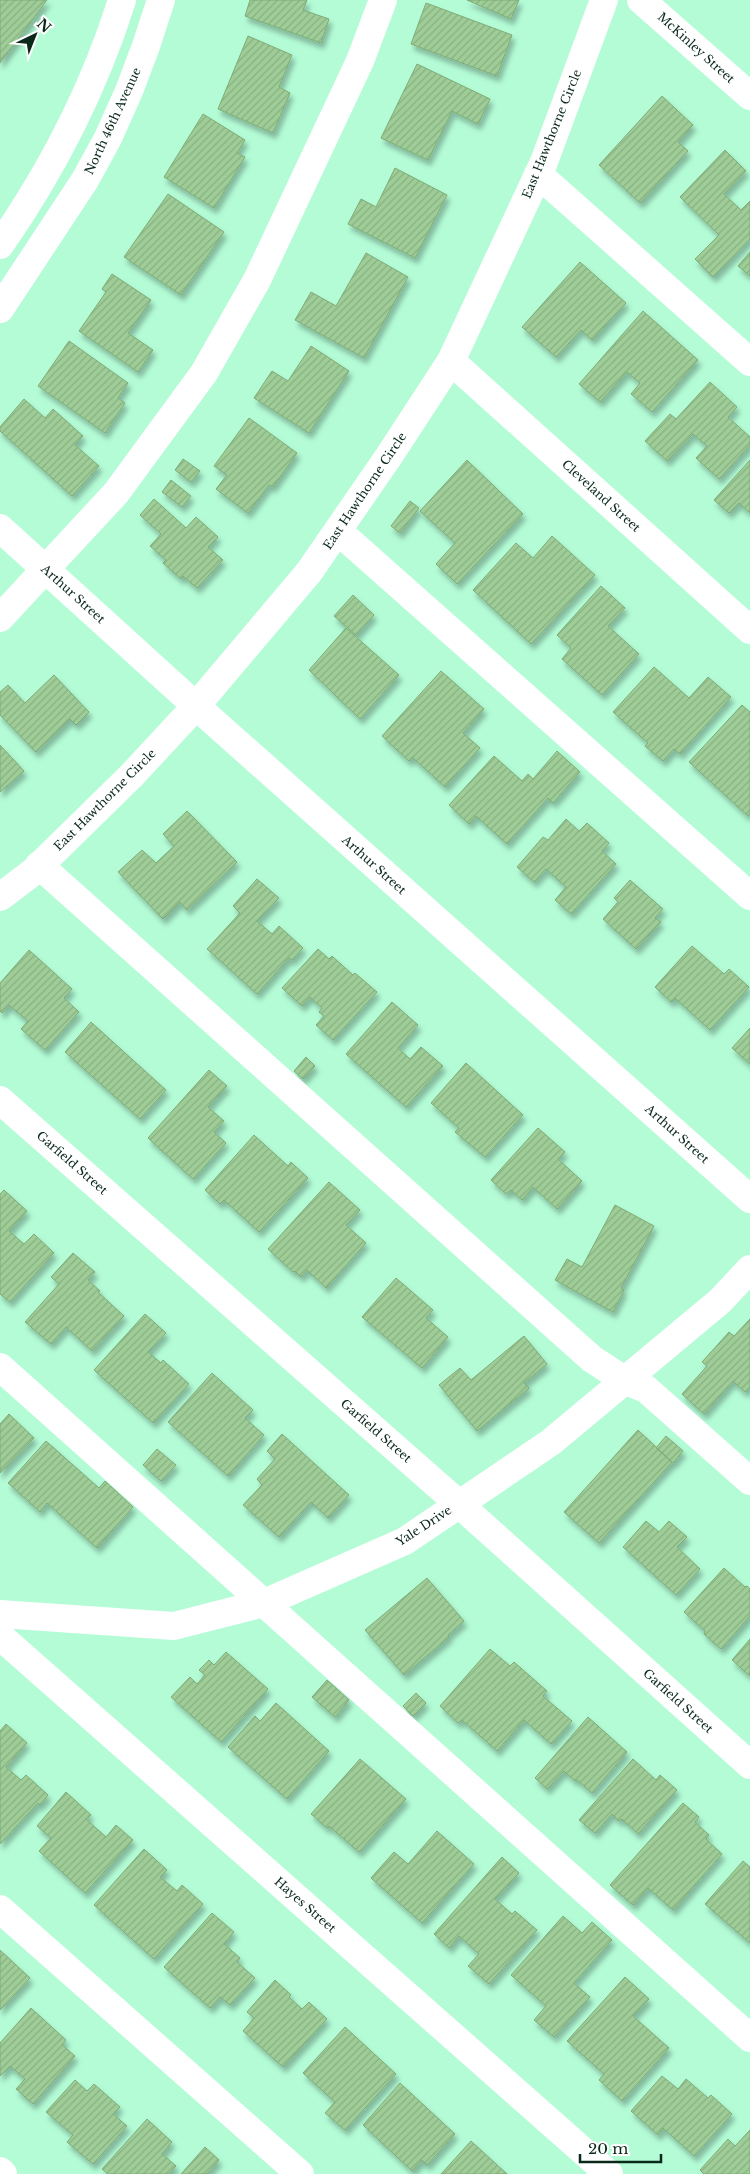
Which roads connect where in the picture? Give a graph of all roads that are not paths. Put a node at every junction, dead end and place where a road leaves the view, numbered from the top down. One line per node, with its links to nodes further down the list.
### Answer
1 (122, 0): 8 (street)
2 (161, 0): 9 (street, North 46th Avenue)
3 (383, 0): 14 (street)
4 (604, 0): 7 (street, East Hawthorne Circle)
5 (641, 0): 6 (street, McKinley Street)
6 (750, 96)
7 (538, 174): 10 (street, East Hawthorne Circle); 11 (street)
8 (0, 245)
9 (0, 309)
10 (451, 361): 13 (street, East Hawthorne Circle); 16 (street, Cleveland Street)
11 (750, 362)
12 (0, 528): 14 (street, Arthur Street)
13 (338, 531): 17 (street, East Hawthorne Circle); 19 (street)
14 (46, 570): 15 (street); 17 (street, Arthur Street)
15 (0, 618)
16 (750, 630)
17 (196, 706): 18 (street, East Hawthorne Circle); 22 (street, Arthur Street)
18 (39, 865): 20 (street, East Hawthorne Circle); 25 (street)
19 (750, 896)
20 (0, 898)
21 (0, 1100): 27 (street, Garfield Street)
22 (750, 1199)
23 (750, 1270): 25 (street, Yale Drive)
24 (0, 1366): 28 (street)
25 (626, 1380): 26 (street); 27 (street, Yale Drive)
26 (750, 1481)
27 (459, 1504): 28 (street, Yale Drive); 31 (street, Garfield Street)
28 (264, 1603): 29 (street, Yale Drive); 33 (street)
29 (0, 1614)
30 (0, 1636): 37 (street, Hayes Street)
31 (750, 1765)
32 (0, 1909): 36 (street)
33 (750, 2038)
34 (0, 2171): 35 (street)
35 (3, 2174)
36 (300, 2174)
37 (609, 2174)

